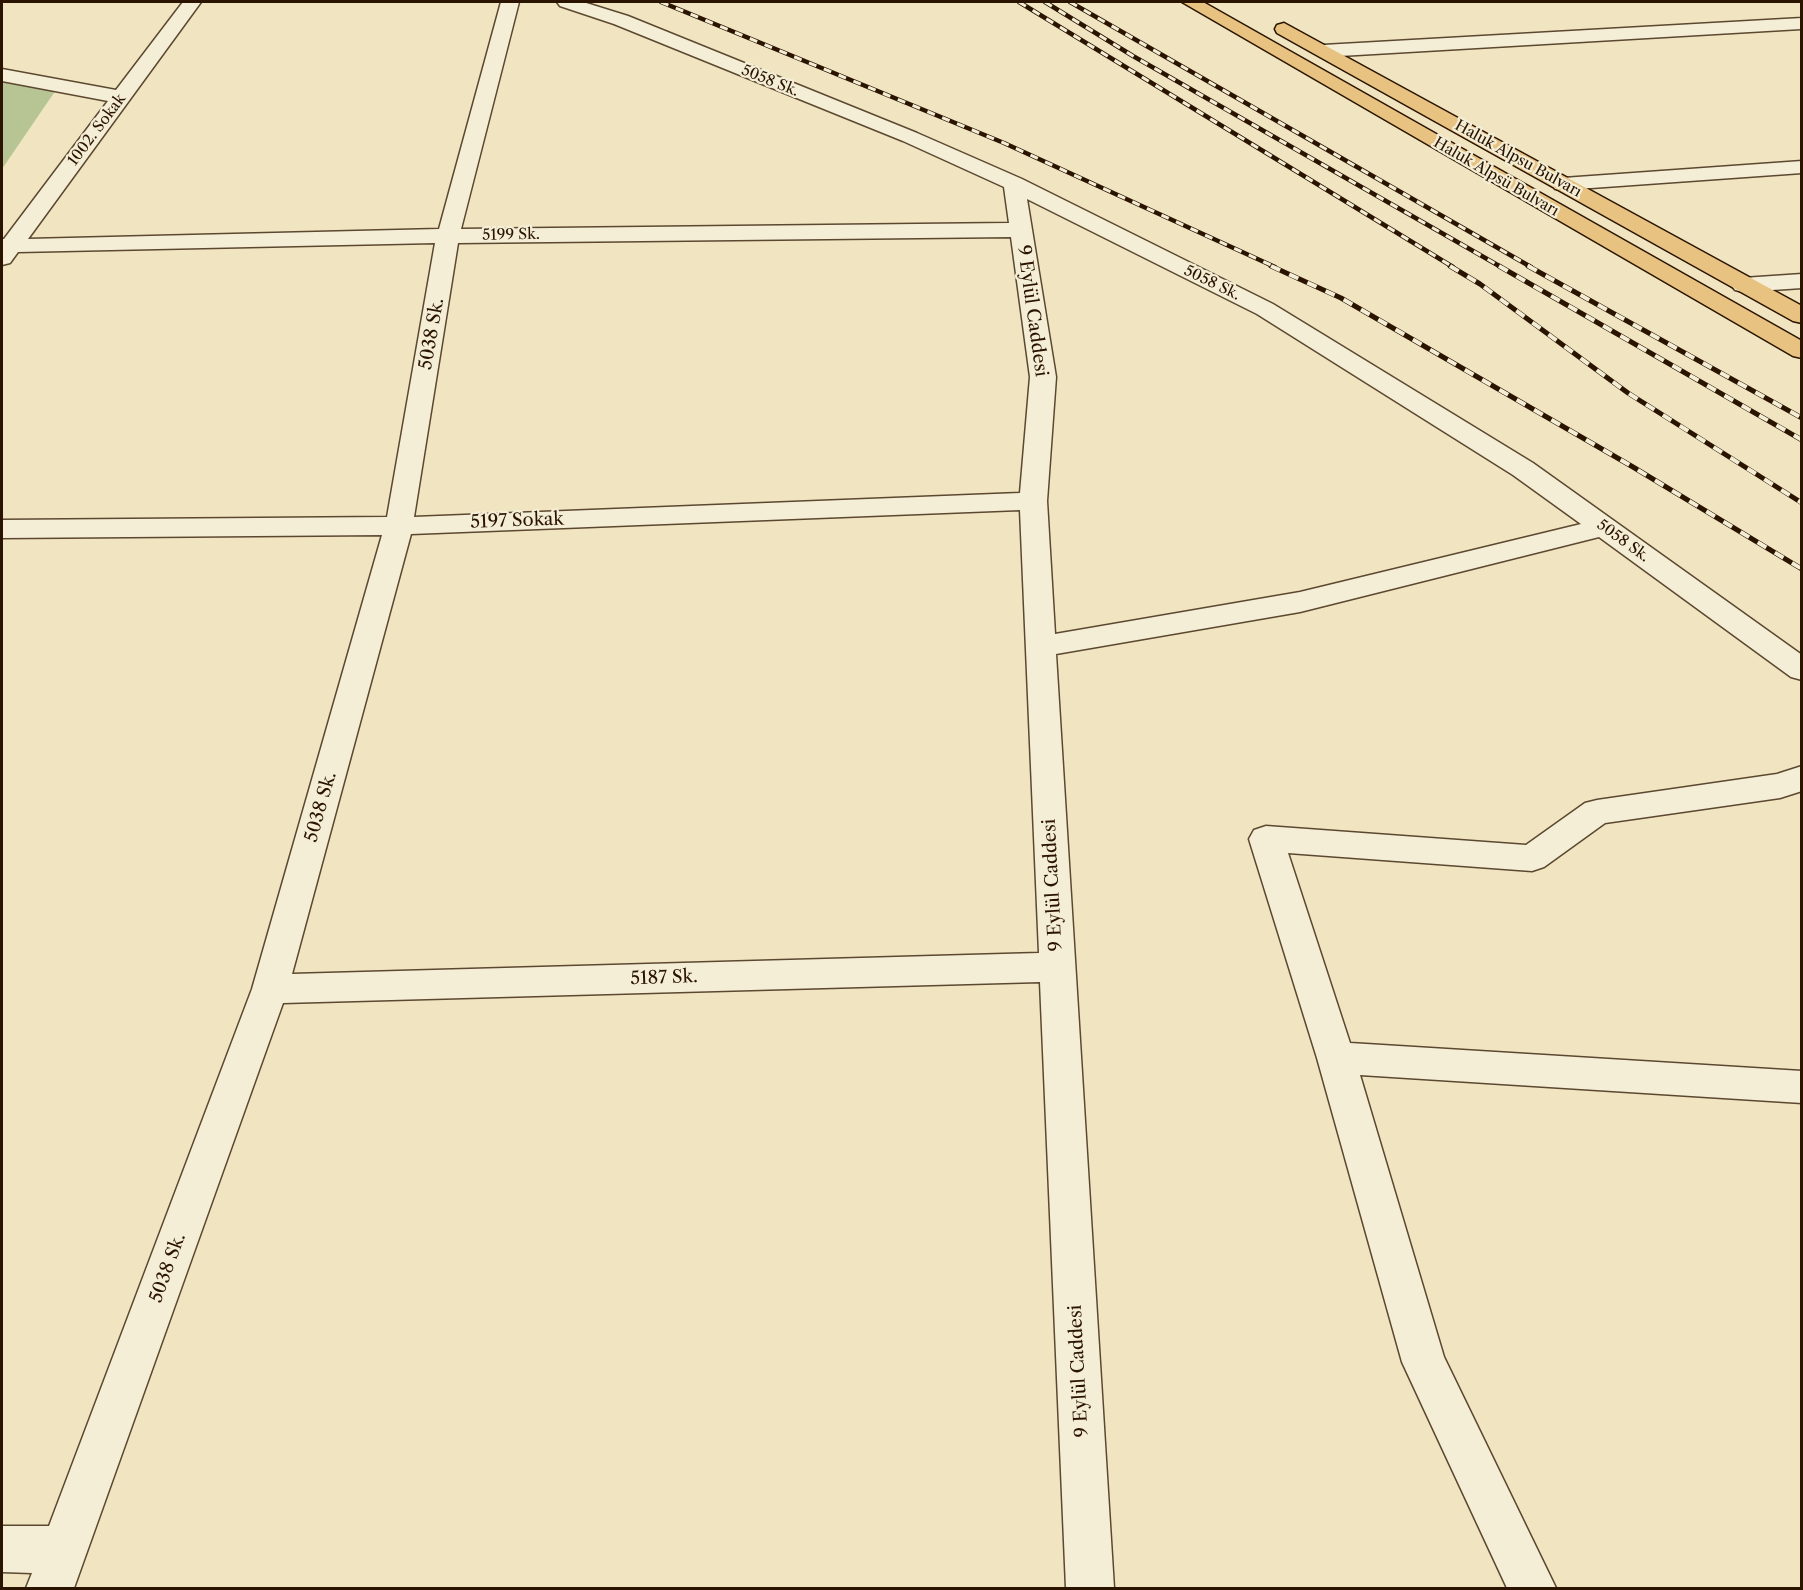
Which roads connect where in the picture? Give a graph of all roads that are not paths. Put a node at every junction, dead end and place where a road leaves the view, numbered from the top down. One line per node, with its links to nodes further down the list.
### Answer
1 (192, 2): 10 (street, 1002. Sokak)
2 (510, 2): 15 (street, 5038 Sk.)
3 (566, 2): 12 (street, 5058 Sk.)
4 (1191, 2): 20 (main road, Haluk Alpsü Bulvarı)
5 (1771, 7): 7 (street)
6 (1264, 18): 8 (main road, Haluk Alpsu Bulvarı)
7 (1801, 23): 8 (street)
8 (1323, 51): 13 (main road, Haluk Alpsu Bulvarı)
9 (2, 75): 10 (street)
10 (121, 97): 16 (street, 1002. Sokak)
11 (1802, 167): 13 (street)
12 (1014, 184): 14 (street, 9 Eylül Caddesi); 23 (street, 5058 Sk.)
13 (1563, 184): 18 (main road, Haluk Alpsu Bulvarı)
14 (1020, 230): 15 (street, 5199 Sk.); 21 (street, 9 Eylül Caddesi)
15 (448, 236): 16 (street, 5199 Sk.); 22 (street, 5038 Sk.)
16 (5, 250)
17 (1802, 281): 18 (street)
18 (1743, 285): 19 (main road, Haluk Alpsu Bulvarı)
19 (1802, 316)
20 (1802, 351)
21 (1033, 501): 22 (street, 5197 Sokak); 25 (street, 9 Eylül Caddesi)
22 (399, 526): 24 (street, 5197 Sokak); 29 (street, 5038 Sk.)
23 (1604, 527): 25 (street); 26 (street, 5058 Sk.)
24 (2, 529)
25 (1041, 647): 28 (street, 9 Eylül Caddesi)
26 (1802, 670)
27 (1802, 778): 30 (street)
28 (1058, 967): 29 (street, 5187 Sk.); 34 (street, 9 Eylül Caddesi)
29 (270, 989): 33 (street, 5038 Sk.)
30 (1336, 1058): 31 (street); 35 (street)
31 (1802, 1087)
32 (2, 1549): 33 (street)
33 (57, 1569)
34 (1090, 1588)
35 (1532, 1588)

